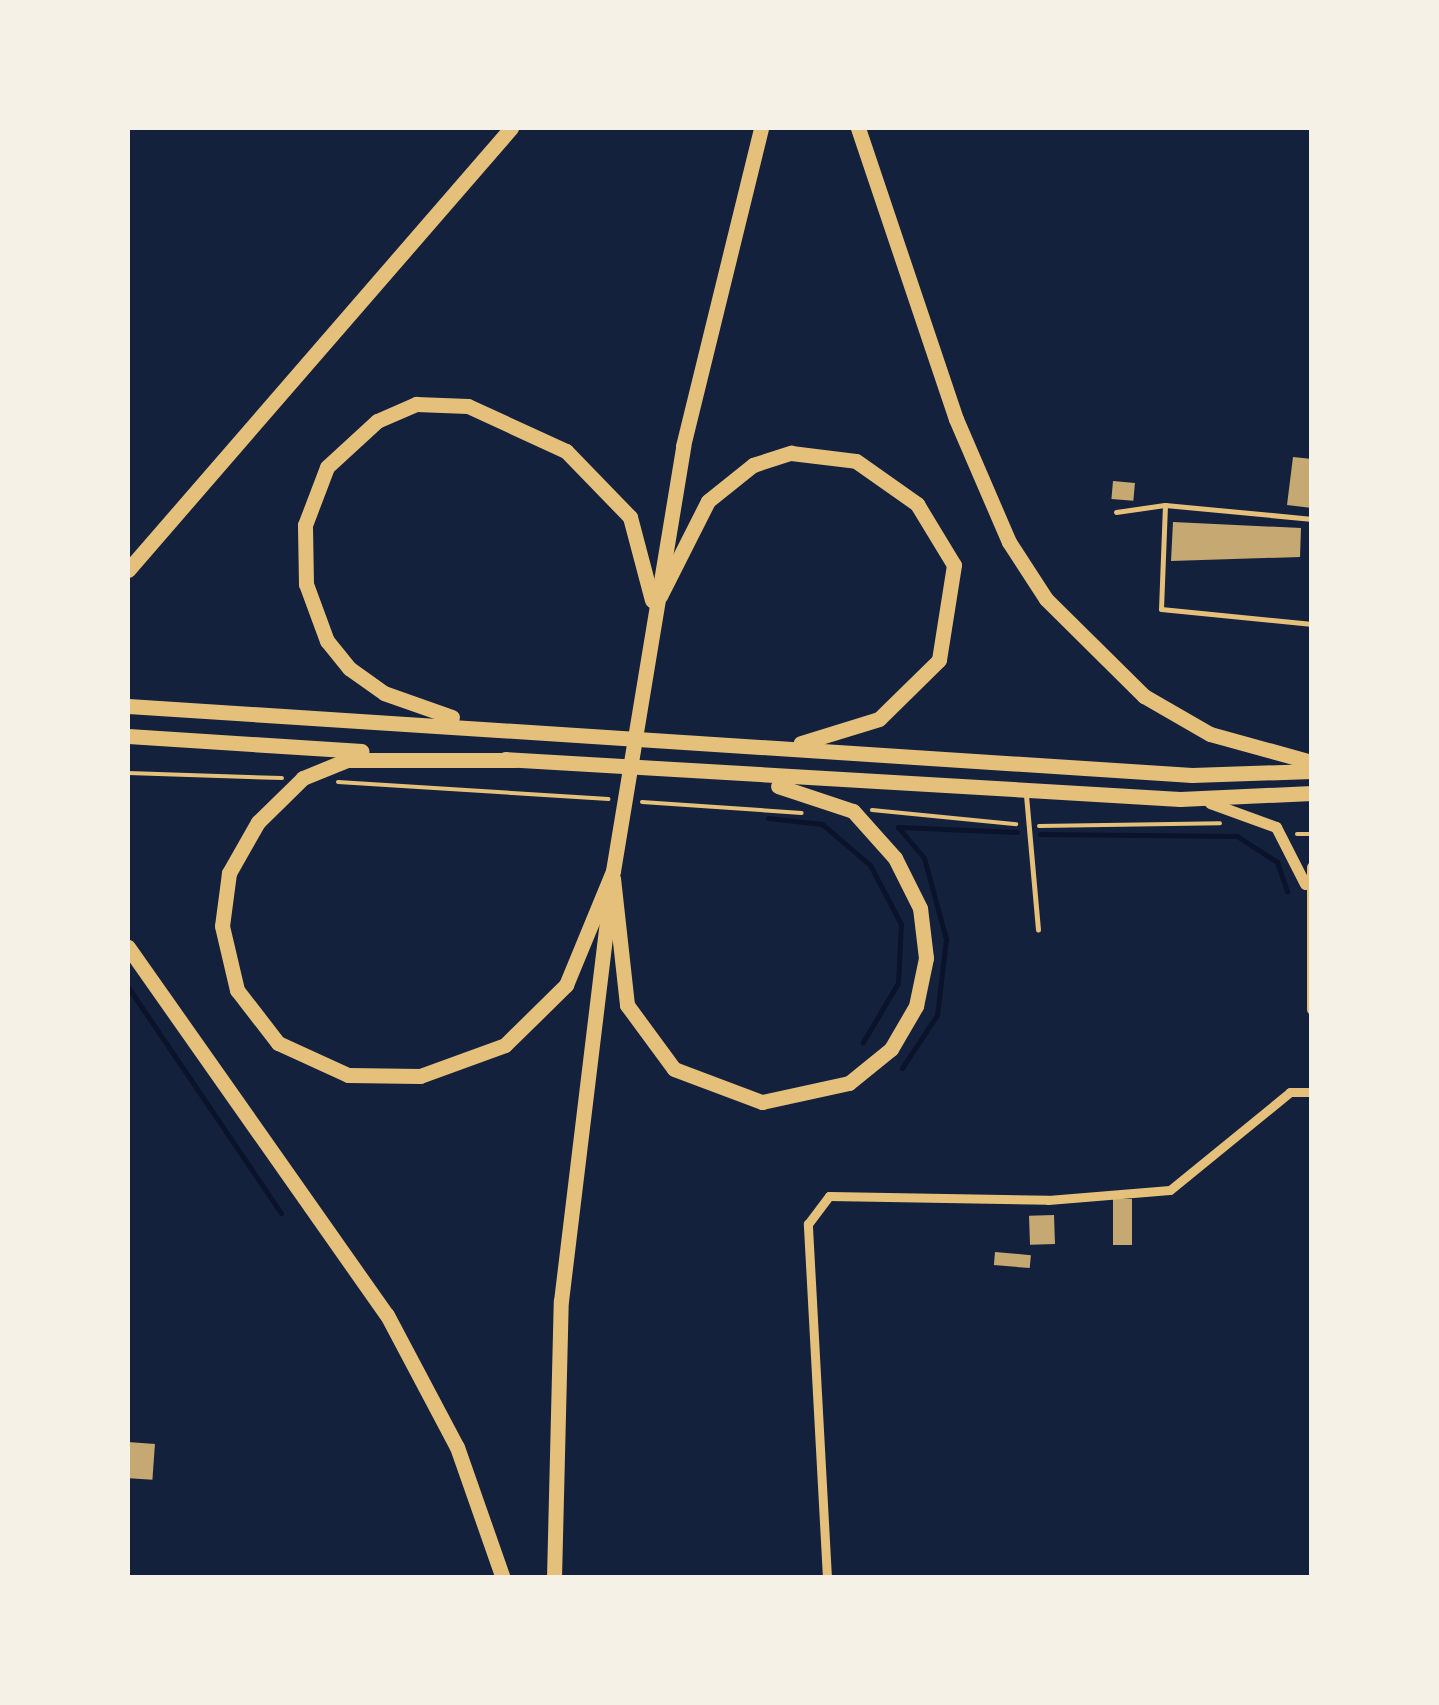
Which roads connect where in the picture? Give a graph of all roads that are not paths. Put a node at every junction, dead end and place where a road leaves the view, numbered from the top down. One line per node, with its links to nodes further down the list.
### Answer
1 (512, 128): 7 (main road)
2 (761, 128): 8 (main road)
3 (858, 128): 15 (main road)
4 (1165, 505): 5 (lane); 6 (lane); 9 (lane)
5 (1116, 512)
6 (1312, 519)
7 (128, 570)
8 (654, 608): 11 (main road); 13 (main road); 22 (main road)
9 (1312, 624)
10 (128, 706): 11 (main road)
11 (470, 723): 13 (main road)
12 (128, 736): 14 (main road)
13 (789, 746): 17 (main road)
14 (515, 760): 16 (main road); 22 (main road)
15 (1312, 762)
16 (675, 770): 19 (main road); 22 (main road)
17 (1312, 771)
18 (1312, 794): 20 (main road)
19 (1026, 795): 20 (main road); 25 (lane)
20 (1180, 799): 23 (street)
21 (1312, 867): 23 (street)
22 (613, 871): 30 (main road)
23 (1305, 884): 24 (street)
24 (1309, 925): 27 (street)
25 (1038, 929)
26 (128, 947): 29 (main road)
27 (1312, 1009)
28 (1312, 1092): 31 (street)
29 (503, 1578)
30 (554, 1578)
31 (827, 1578)

